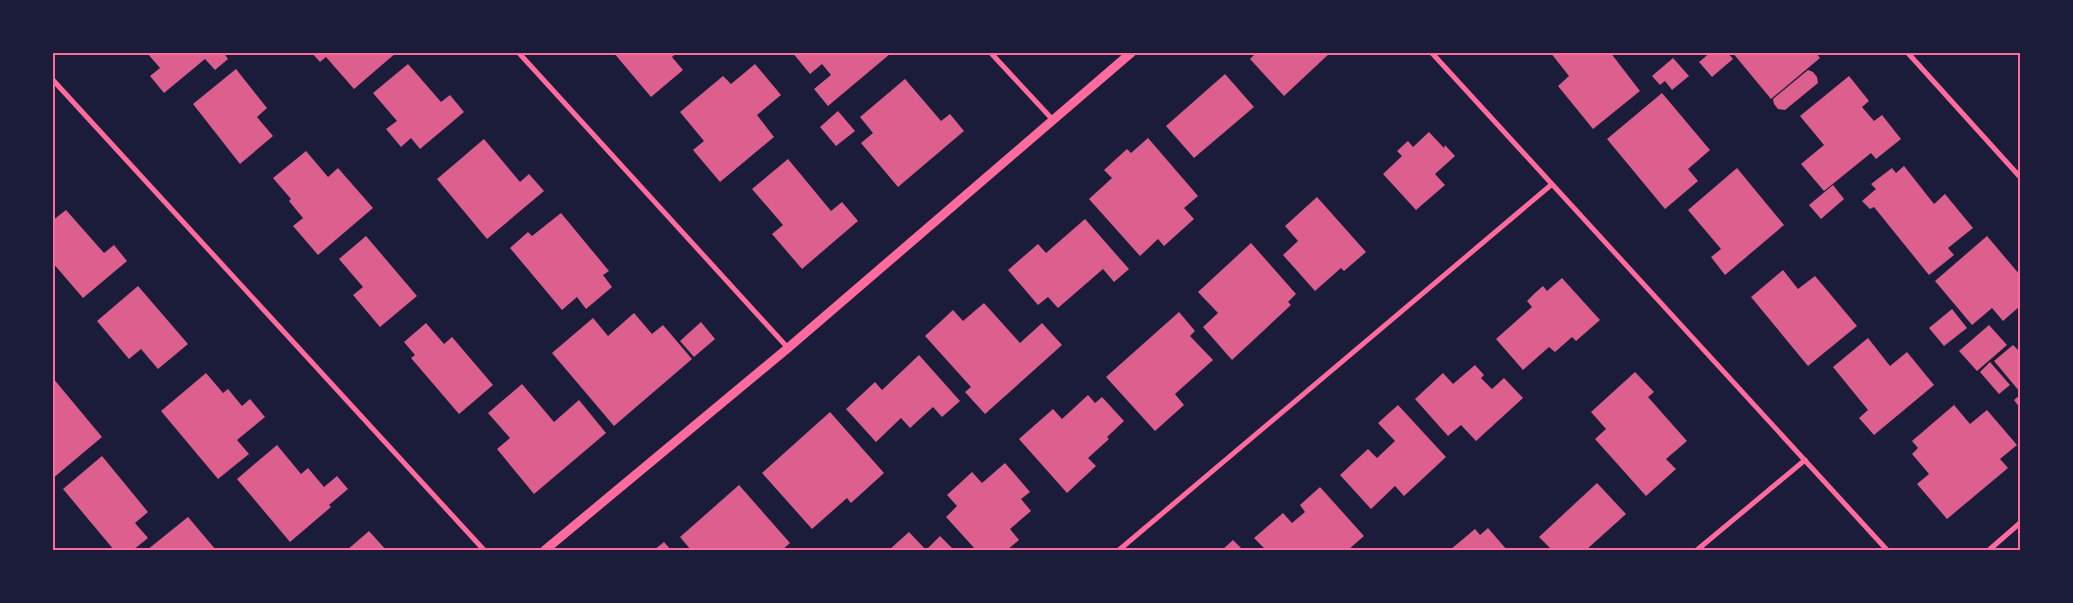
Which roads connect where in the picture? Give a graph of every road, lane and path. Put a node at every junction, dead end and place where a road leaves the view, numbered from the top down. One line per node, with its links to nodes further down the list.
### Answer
1 (518, 52): 10 (street)
2 (990, 52): 7 (street)
3 (1132, 52): 7 (street)
4 (1430, 52): 9 (street)
5 (1908, 52): 8 (street)
6 (52, 79): 13 (street)
7 (1053, 120): 10 (street)
8 (2020, 177)
9 (1551, 185): 11 (street); 15 (street)
10 (788, 348): 14 (street)
11 (1805, 460): 16 (street); 17 (street)
12 (2020, 523): 18 (street)
13 (484, 550)
14 (545, 550)
15 (1119, 550)
16 (1697, 550)
17 (1887, 550)
18 (1989, 550)

